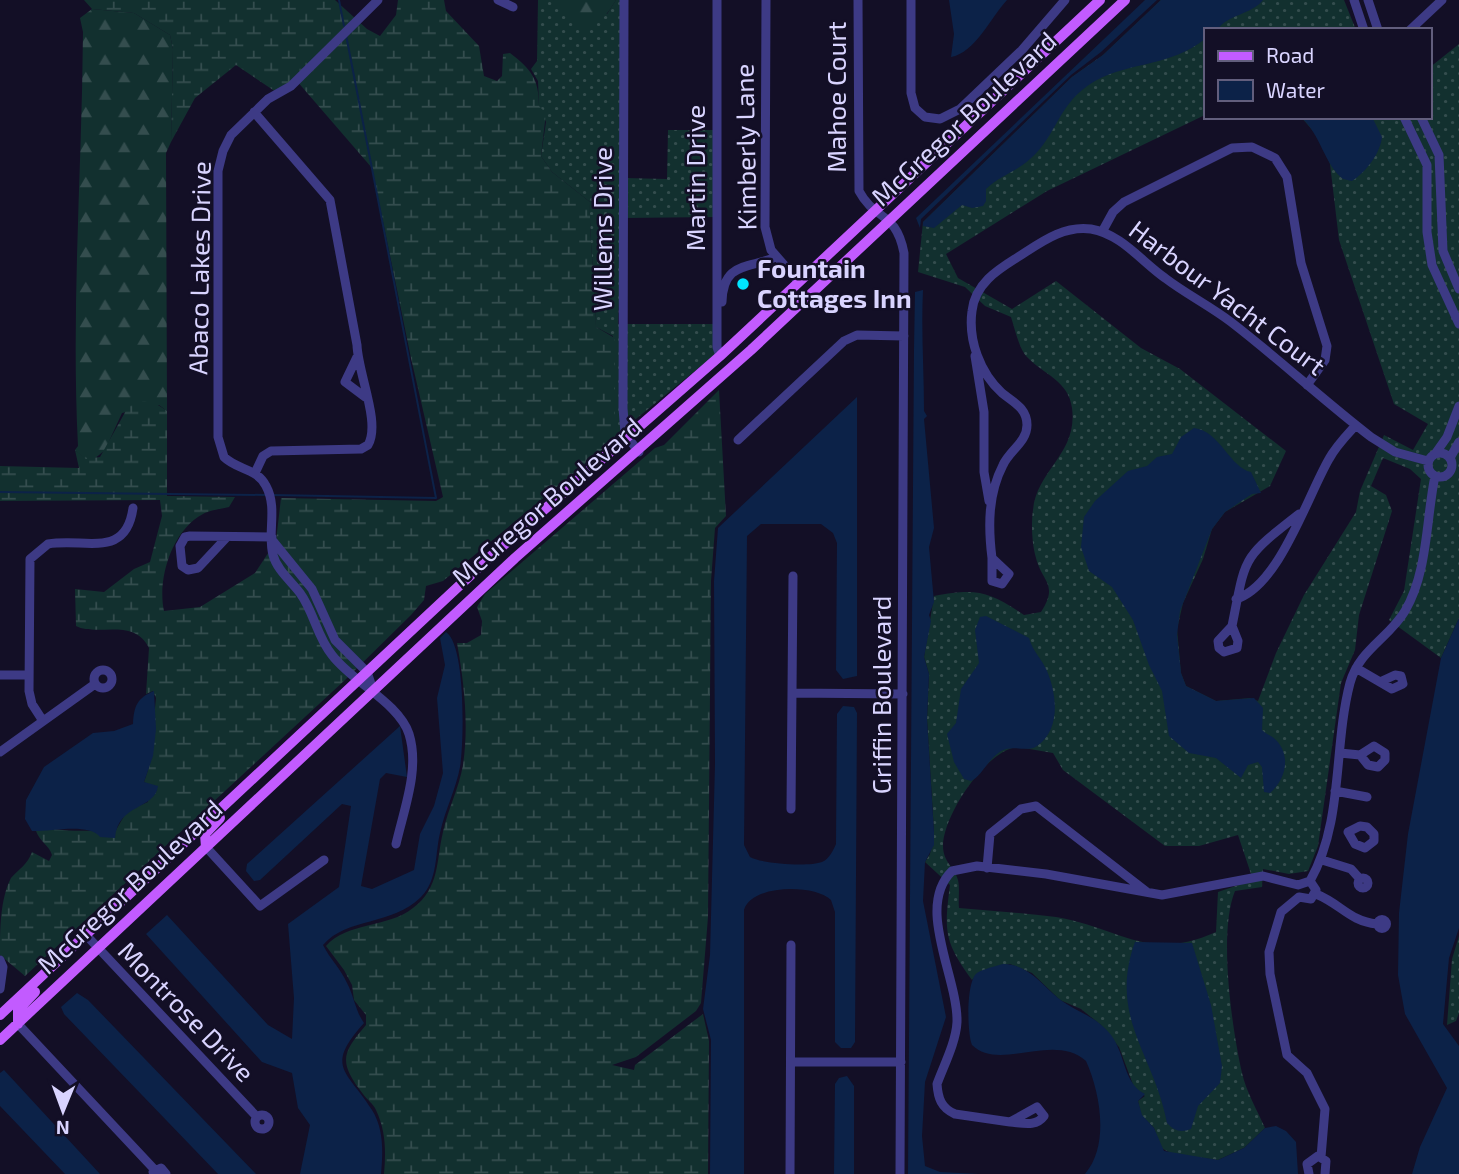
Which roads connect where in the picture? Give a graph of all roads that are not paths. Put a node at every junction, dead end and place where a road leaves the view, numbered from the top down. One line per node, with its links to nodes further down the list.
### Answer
1 (378, 0): 18 (street, Abaco Lakes Drive)
2 (498, 0): 14 (street)
3 (624, 0): 37 (street, Willems Drive)
4 (717, 0): 30 (street, Martin Drive)
5 (766, 0): 24 (street, Kimberly Lane)
6 (858, 0): 21 (street, Mahoe Court)
7 (911, 0): 8 (street)
8 (1065, 0)
9 (1100, 0): 21 (main road, McGregor Boulevard)
10 (1125, 0): 22 (main road, McGregor Boulevard)
11 (1354, 0): 15 (street)
12 (1368, 0): 16 (street)
13 (1442, 0): 17 (street)
14 (513, 7)
15 (1363, 28)
16 (1377, 28)
17 (1412, 28)
18 (254, 112): 31 (street); 44 (street, Abaco Lakes Drive)
19 (1405, 119): 27 (street)
20 (1422, 119): 26 (street)
21 (875, 211): 22 (street); 25 (main road, McGregor Boulevard)
22 (890, 220): 28 (street, Griffin Boulevard); 35 (main road, McGregor Boulevard)
23 (1102, 232): 29 (street, Harbour Yacht Court); 32 (street, Harbour Yacht Court); 32 (street)
24 (776, 257): 25 (street, Kimberly Lane); 30 (street)
25 (799, 282): 30 (main road, McGregor Boulevard)
26 (1459, 289)
27 (1459, 324)
28 (904, 336): 38 (street); 64 (street, Griffin Boulevard)
29 (975, 352): 47 (street, Harbour Yacht Court); 47 (street, Harbour Yacht Court)
30 (720, 356): 35 (main road); 37 (main road, McGregor Boulevard)
31 (357, 357): 33 (street); 33 (street)
32 (1307, 385): 36 (street, Harbour Yacht Court)
33 (366, 398): 44 (street)
34 (1459, 406): 41 (street)
35 (674, 420): 40 (main road, McGregor Boulevard)
36 (1356, 425): 43 (street, Harbour Yacht Court); 48 (street)
37 (627, 439): 40 (street); 56 (main road, McGregor Boulevard)
38 (738, 440)
39 (1459, 442): 42 (street)
40 (639, 452): 62 (main road, McGregor Boulevard)
41 (1435, 454): 42 (street); 43 (street)
42 (1450, 458): 45 (street)
43 (1428, 461): 45 (street)
44 (255, 473): 50 (street)
45 (1435, 476): 55 (street)
46 (133, 508): 58 (street)
47 (989, 510): 51 (street, Harbour Yacht Court)
48 (1300, 513): 53 (street); 53 (street)
49 (227, 537): 49 (street); 50 (street)
50 (272, 537): 56 (street); 60 (street)
51 (992, 558)
52 (793, 576): 63 (street)
53 (1236, 599): 54 (street)
54 (1232, 626)
55 (1356, 668): 59 (street); 67 (street)
56 (367, 672): 60 (main road, McGregor Boulevard); 62 (street)
57 (0, 675): 58 (street)
58 (29, 675): 65 (street)
59 (1382, 681)
60 (357, 682): 62 (street); 70 (main road, McGregor Boulevard)
61 (95, 684): 65 (street)
62 (373, 691): 75 (street); 76 (main road, McGregor Boulevard)
63 (792, 693): 64 (street); 72 (street)
64 (903, 694): 98 (street, Griffin Boulevard)
65 (43, 721): 66 (street)
66 (0, 752)
67 (1340, 753): 68 (street); 69 (street)
68 (1360, 755)
69 (1335, 791): 71 (street); 73 (street)
70 (235, 796): 76 (main road); 87 (main road, McGregor Boulevard)
71 (1367, 797)
72 (791, 809)
73 (1329, 830): 74 (street); 78 (street)
74 (1348, 832)
75 (396, 844)
76 (206, 847): 77 (street); 89 (main road, McGregor Boulevard)
77 (324, 860)
78 (1322, 860): 80 (street); 81 (street)
79 (987, 868): 83 (street); 83 (street); 100 (street)
80 (1360, 879)
81 (1310, 881): 82 (street); 84 (street)
82 (1298, 885): 83 (street); 85 (street)
83 (1149, 893)
84 (1316, 894): 85 (street); 86 (street)
85 (1298, 897): 101 (street)
86 (1377, 924)
87 (86, 935): 89 (street, Montrose Drive); 91 (main road, McGregor Boulevard)
88 (791, 946): 97 (street)
89 (97, 949): 94 (main road, McGregor Boulevard); 99 (street, Montrose Drive)
90 (0, 960): 92 (street)
91 (52, 968): 93 (main road, McGregor Boulevard); 94 (main road)
92 (0, 989)
93 (1, 1011): 95 (main road)
94 (18, 1024): 96 (main road, McGregor Boulevard); 102 (street)
95 (0, 1031)
96 (0, 1040)
97 (791, 1062): 98 (street); 104 (street)
98 (901, 1062): 105 (street, Griffin Boulevard)
99 (257, 1117)
100 (1010, 1122)
101 (1321, 1157): 106 (street); 107 (street)
102 (153, 1172): 103 (street)
103 (166, 1174)
104 (790, 1174)
105 (901, 1174)
106 (1309, 1174)
107 (1325, 1174)

